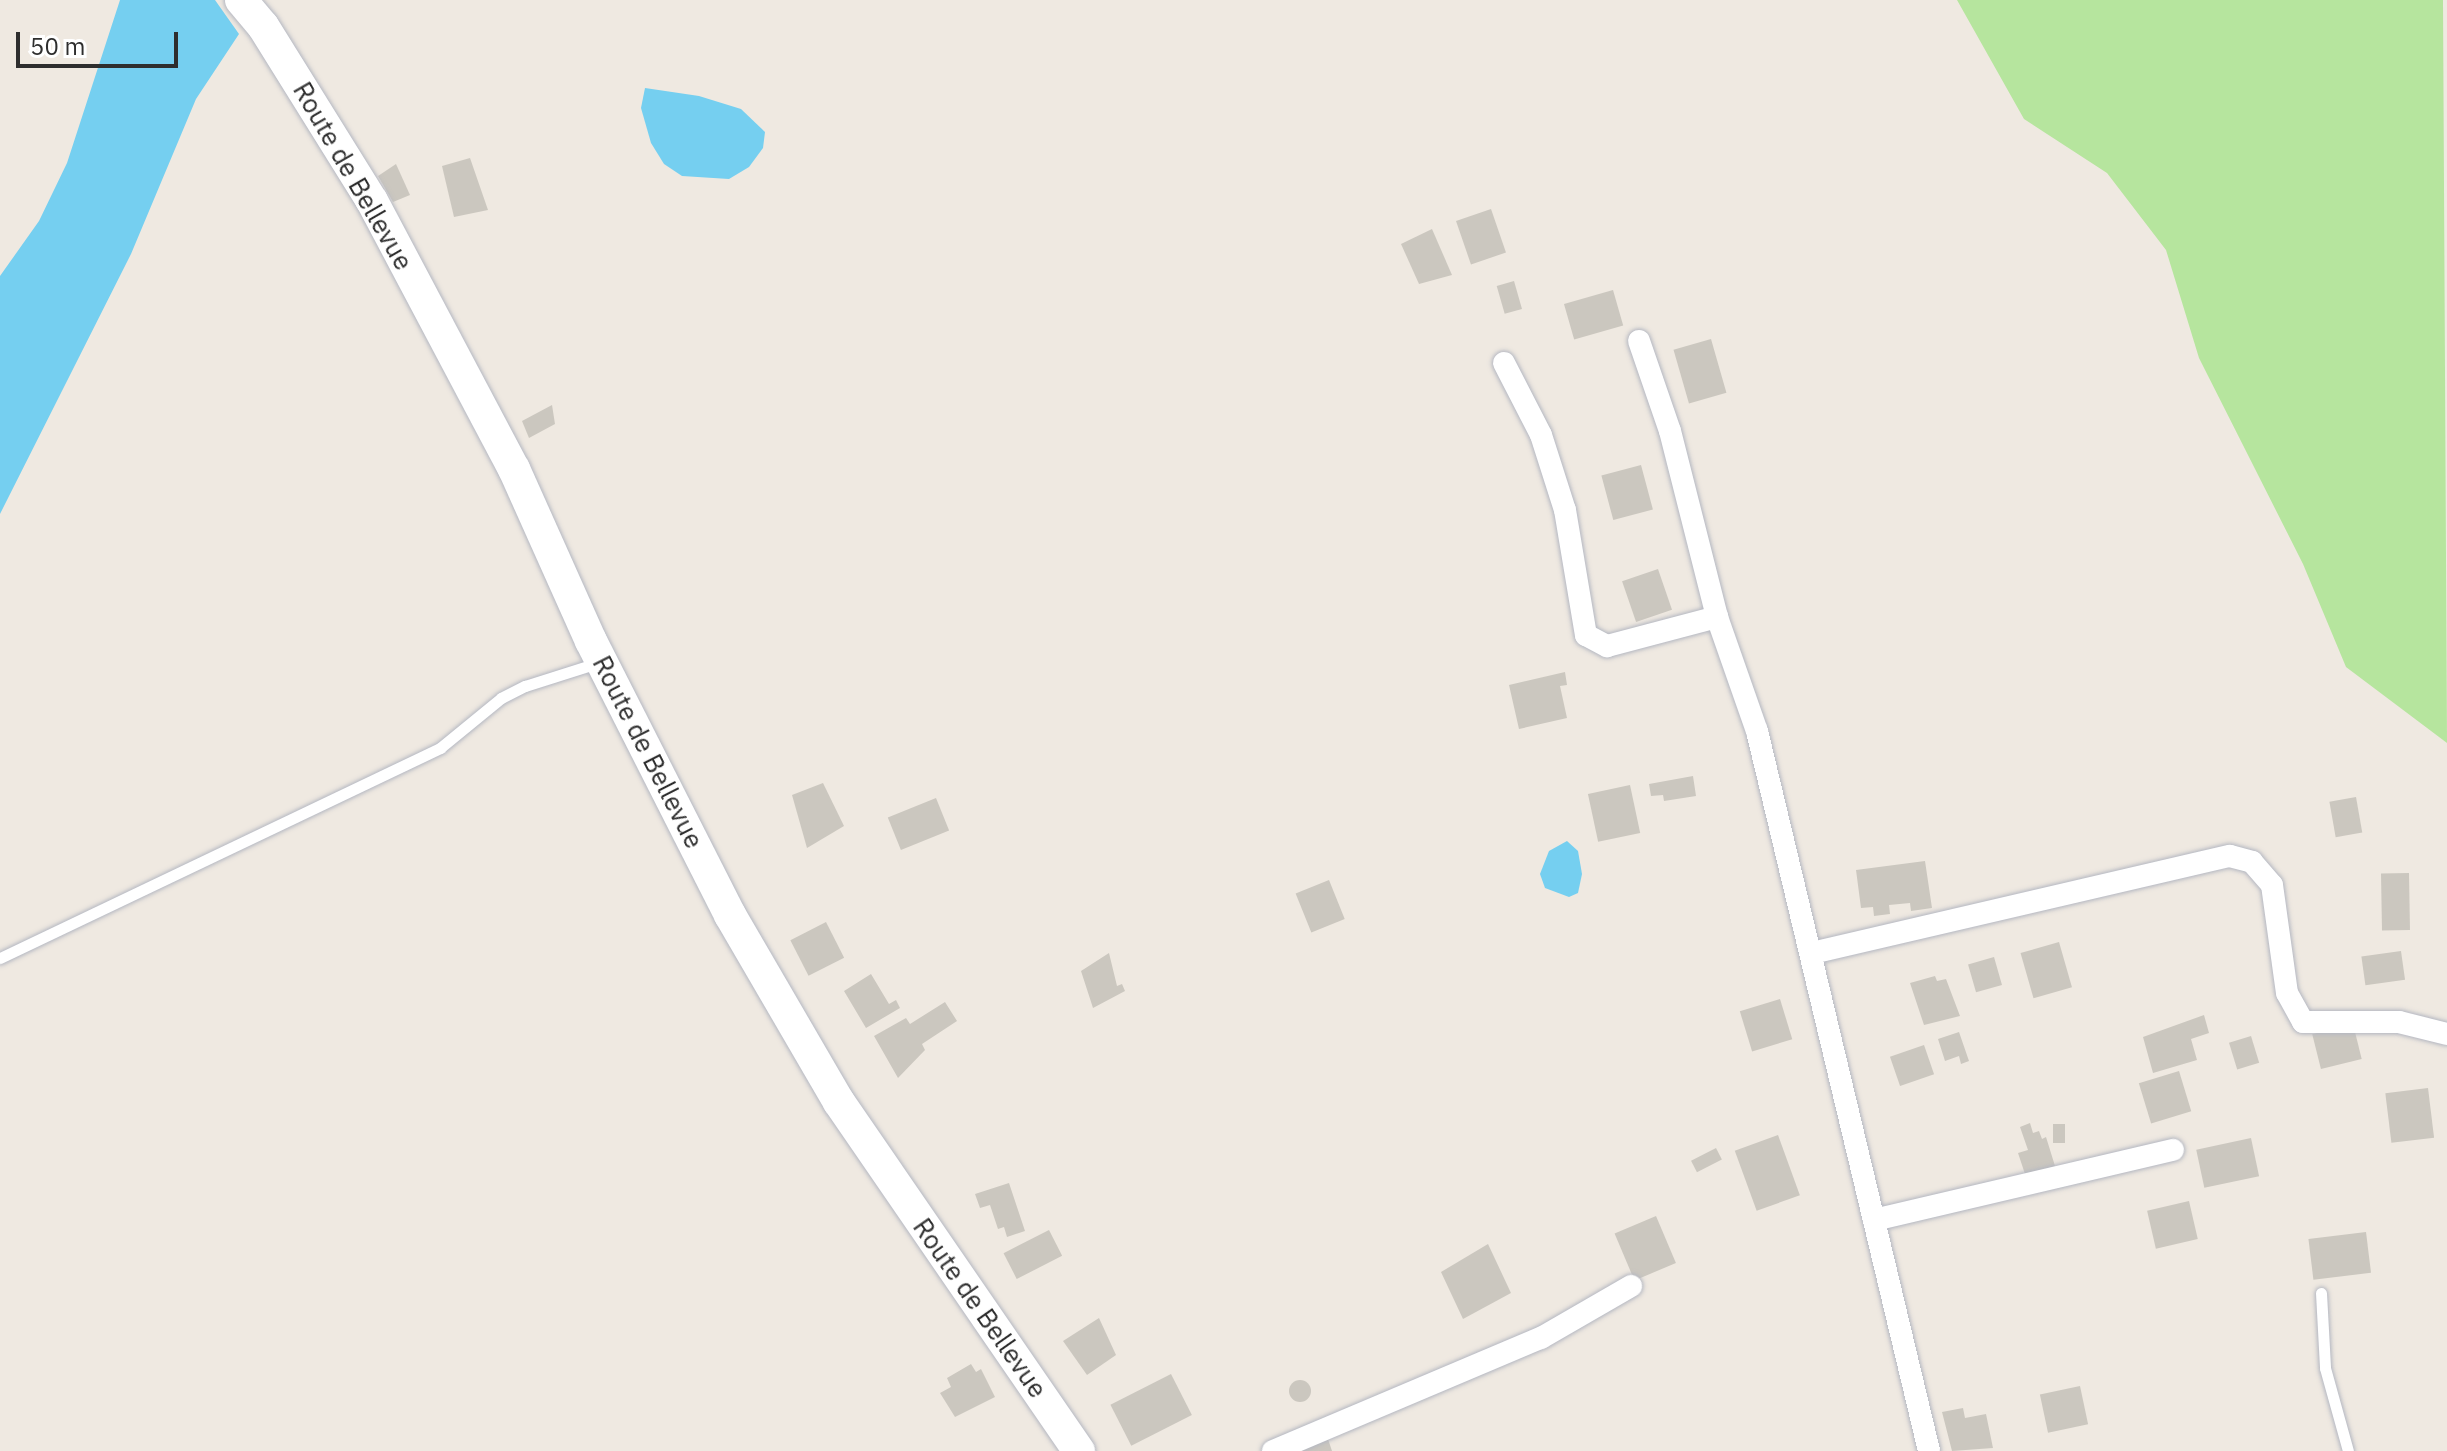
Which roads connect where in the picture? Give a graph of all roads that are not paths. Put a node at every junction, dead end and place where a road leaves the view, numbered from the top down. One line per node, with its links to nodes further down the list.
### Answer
1 (241, 0): 5 (main road, Route de Bellevue)
2 (1639, 341): 4 (street)
3 (1504, 363): 4 (street)
4 (1717, 617): 6 (street)
5 (602, 662): 7 (lane); 13 (main road, Route de Bellevue)
6 (1812, 953): 8 (street); 10 (street)
7 (0, 958)
8 (2447, 1034)
9 (2173, 1150): 10 (street)
10 (1874, 1220): 15 (street)
11 (1631, 1286): 14 (street)
12 (2321, 1293): 16 (lane)
13 (1079, 1451)
14 (1273, 1451)
15 (1929, 1451)
16 (2348, 1451)

